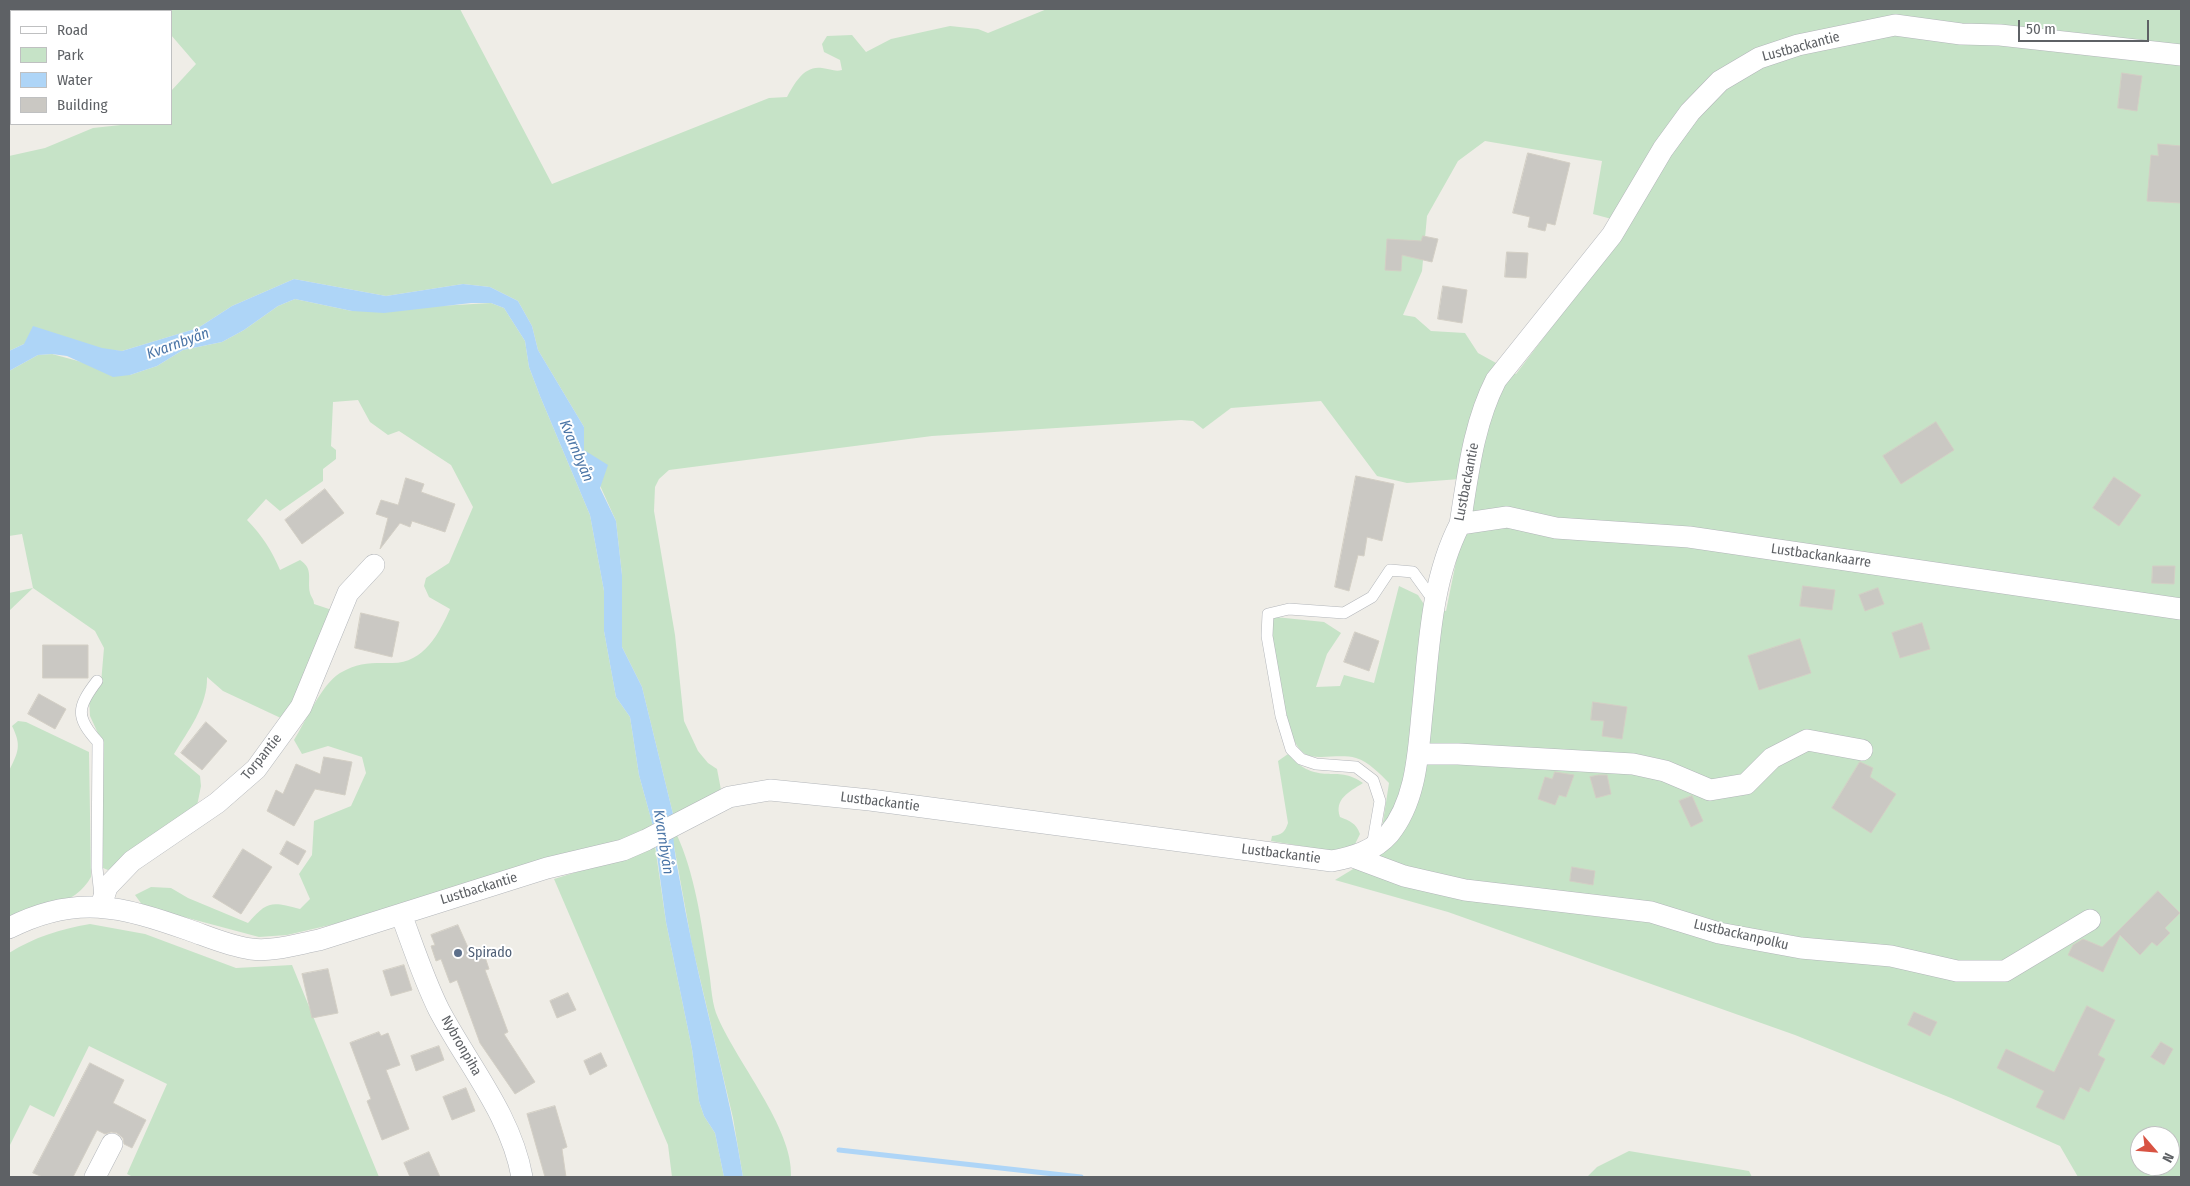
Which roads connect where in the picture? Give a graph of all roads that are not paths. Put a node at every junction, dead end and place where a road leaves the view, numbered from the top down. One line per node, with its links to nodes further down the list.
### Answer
1 (2181, 55): 2 (street, Lustbackantie)
2 (1460, 524): 4 (street, Lustbackantie); 5 (street, Lustbackankaarre)
3 (374, 565): 10 (street, Torpantie)
4 (1434, 601): 8 (street, Lustbackantie); 9 (lane)
5 (2181, 609)
6 (97, 681): 10 (lane)
7 (1862, 750): 8 (street)
8 (1418, 754): 9 (street, Lustbackantie)
9 (1362, 853): 11 (street, Lustbackantie); 12 (street, Lustbackanpolku)
10 (101, 906): 11 (street, Lustbackantie); 13 (street, Lustbackantie)
11 (400, 914): 16 (street, Nybronpiha)
12 (2090, 920)
13 (9, 928)
14 (112, 1144): 15 (street)
15 (95, 1177)
16 (522, 1177)

